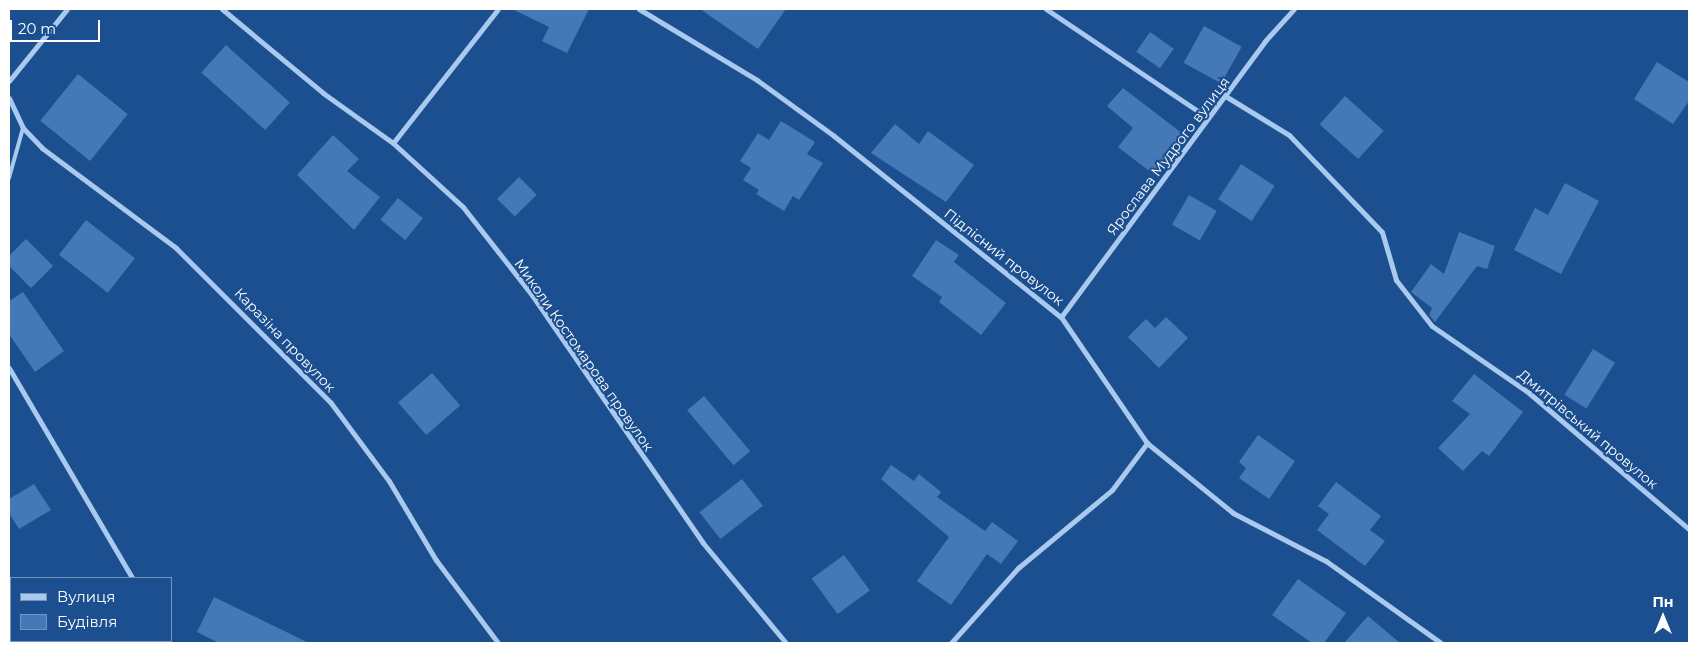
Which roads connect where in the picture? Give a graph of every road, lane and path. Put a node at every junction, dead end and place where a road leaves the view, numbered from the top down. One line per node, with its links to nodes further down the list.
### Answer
1 (67, 9): 7 (street)
2 (222, 9): 12 (street, Миколи Костомарова провулок)
3 (498, 9): 12 (street)
4 (638, 9): 14 (street, Підлісний провулок)
5 (1046, 9): 10 (street)
6 (1294, 9): 8 (street, Ярослава Мудрого вулиця)
7 (9, 81)
8 (1227, 97): 10 (street, Ярослава Мудрого вулиця); 17 (street, Дмитрівський провулок)
9 (9, 98): 11 (street, Каразіна провулок)
10 (1207, 117): 14 (street, Ярослава Мудрого вулиця)
11 (23, 128): 13 (lane); 19 (street, Каразіна провулок)
12 (393, 144): 20 (street, Миколи Костомарова провулок)
13 (9, 178)
14 (1061, 317): 16 (street, Підлісний провулок)
15 (9, 368): 18 (street)
16 (1147, 443): 21 (street); 22 (street, Підлісний провулок)
17 (1689, 529)
18 (131, 577)
19 (498, 643)
20 (786, 643)
21 (951, 643)
22 (1441, 643)

